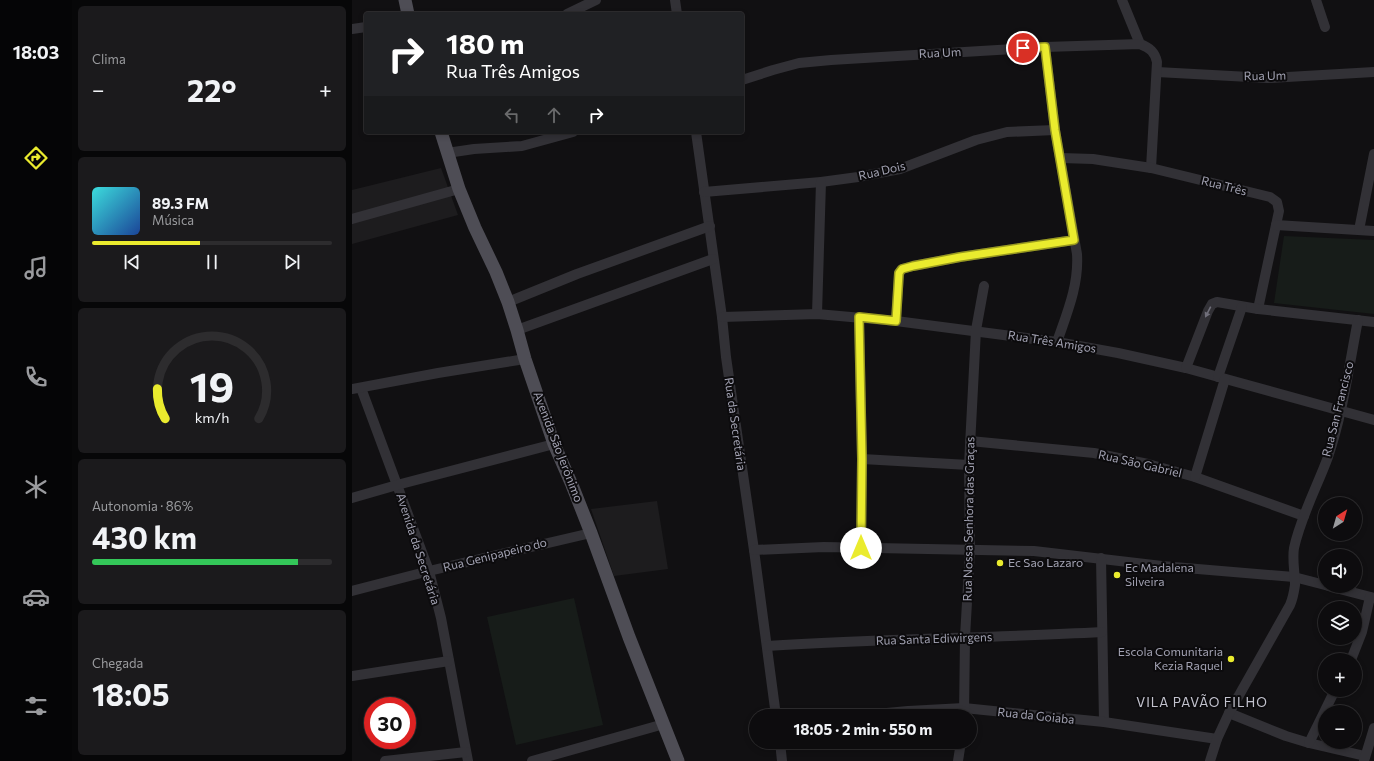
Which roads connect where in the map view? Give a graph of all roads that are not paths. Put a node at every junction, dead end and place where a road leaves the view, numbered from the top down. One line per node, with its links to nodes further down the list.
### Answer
1 (405, 0): 6 (main road)
2 (596, 0): 7 (street)
3 (675, 0): 8 (street)
4 (1122, 0): 12 (street)
5 (1316, 0): 10 (street)
6 (408, 12)
7 (571, 12)
8 (677, 12)
9 (364, 27): 11 (street)
10 (1325, 27)
11 (352, 30)
12 (1140, 44): 13 (street, Rua Um); 14 (street)
13 (1045, 47): 16 (street, Rua Um); 17 (street)
14 (1157, 72): 15 (street, Rua Um); 24 (street)
15 (1374, 72)
16 (744, 79)
17 (1055, 130): 23 (street); 25 (street, Rua Dois)
18 (442, 134): 21 (main road, Avenida São Jerônimo)
19 (566, 134): 21 (street)
20 (696, 134): 27 (street, Rua da Secretária)
21 (447, 153): 26 (main road, Avenida São Jerônimo)
22 (1374, 154): 31 (street)
23 (1061, 158): 24 (street, Rua Três); 33 (street)
24 (1151, 168): 29 (street, Rua Três)
25 (822, 182): 27 (street, Rua Dois); 39 (street)
26 (459, 189): 28 (street); 36 (main road, Avenida São Jerônimo)
27 (704, 192): 30 (street, Rua da Secretária)
28 (352, 219)
29 (1276, 225): 31 (street); 38 (street, Rua Três)
30 (710, 226): 34 (street, Rua da Secretária); 36 (street)
31 (1359, 230): 32 (street)
32 (1374, 231)
33 (1074, 240): 43 (street); 47 (street)
34 (714, 259): 40 (street, Rua da Secretária); 45 (street)
35 (984, 286): 46 (street, Rua Nossa Senhora das Graças)
36 (508, 302): 45 (main road, Avenida São Jerônimo)
37 (1242, 307): 38 (street); 49 (street, one-way to 49); 50 (street)
38 (1258, 309): 42 (street)
39 (817, 314): 40 (street, Rua Três Amigos); 41 (street, Rua Três Amigos)
40 (722, 317): 64 (street, Rua da Secretária)
41 (859, 317): 43 (street, Rua Três Amigos); 56 (street)
42 (1358, 320): 44 (street); 52 (street, Rua San Francisco)
43 (896, 321): 46 (street, Rua Três Amigos)
44 (1374, 322)
45 (517, 330): 48 (main road, Avenida São Jerônimo)
46 (976, 330): 47 (street, Rua Três Amigos); 54 (street, Rua Nossa Senhora das Graças)
47 (1057, 342): 49 (street, Rua Três Amigos)
48 (525, 359): 51 (street); 55 (main road, Avenida São Jerônimo)
49 (1186, 368): 50 (street, Rua Três Amigos)
50 (1222, 378): 52 (street, Rua Três Amigos); 58 (street)
51 (357, 389): 59 (street, Avenida da Secretária)
52 (1340, 412): 53 (street, Rua Três Amigos); 61 (street, Rua San Francisco)
53 (1374, 420)
54 (970, 441): 57 (street, Rua Nossa Senhora das Graças); 58 (street, Rua São Gabriel)
55 (554, 444): 59 (street); 62 (main road, Avenida São Jerônimo)
56 (862, 459): 57 (street); 63 (street)
57 (969, 465): 65 (street, Rua Nossa Senhora das Graças)
58 (1195, 478): 61 (street, Rua São Gabriel)
59 (397, 485): 60 (street); 67 (street, Avenida da Secretária)
60 (352, 498)
61 (1304, 516): 68 (street, Rua San Francisco)
62 (591, 533): 67 (street, Rua Genipapeiro do); 85 (main road, Avenida São Jerônimo)
63 (861, 548): 64 (street); 65 (street)
64 (754, 550): 75 (street, Rua da Secretária)
65 (970, 550): 66 (street); 74 (street, Rua Nossa Senhora das Graças)
66 (1101, 558): 68 (street); 73 (street)
67 (428, 571): 70 (street, Rua Genipapeiro do); 77 (street, Avenida da Secretária)
68 (1294, 577): 69 (street); 83 (street, Rua San Francisco)
69 (1318, 584)
70 (352, 591)
71 (1355, 593): 72 (street)
72 (1372, 597): 76 (street)
73 (1102, 632): 74 (street, Rua Santa Ediwirgens); 84 (street)
74 (965, 637): 75 (street, Rua Santa Ediwirgens); 81 (street, Rua Nossa Senhora das Graças)
75 (767, 646): 80 (street, Rua da Secretária)
76 (1354, 653)
77 (449, 661): 78 (street); 91 (street, Avenida da Secretária)
78 (352, 676)
79 (1331, 697): 88 (street)
80 (775, 709)
81 (964, 709)
82 (977, 713): 84 (street, Rua da Goiaba)
83 (1229, 713): 87 (street, Rua San Francisco); 88 (street)
84 (1104, 722): 87 (street, Rua da Goiaba)
85 (664, 724): 94 (street); 95 (main road, Avenida São Jerônimo)
86 (1374, 728): 92 (street)
87 (1217, 739): 98 (street, Rua San Francisco)
88 (1308, 743): 92 (street)
89 (781, 749): 96 (street)
90 (960, 749): 97 (street)
91 (467, 756): 93 (street)
92 (1364, 758)
93 (384, 761)
94 (532, 761)
95 (678, 761)
96 (782, 761)
97 (958, 761)
98 (1210, 761)

